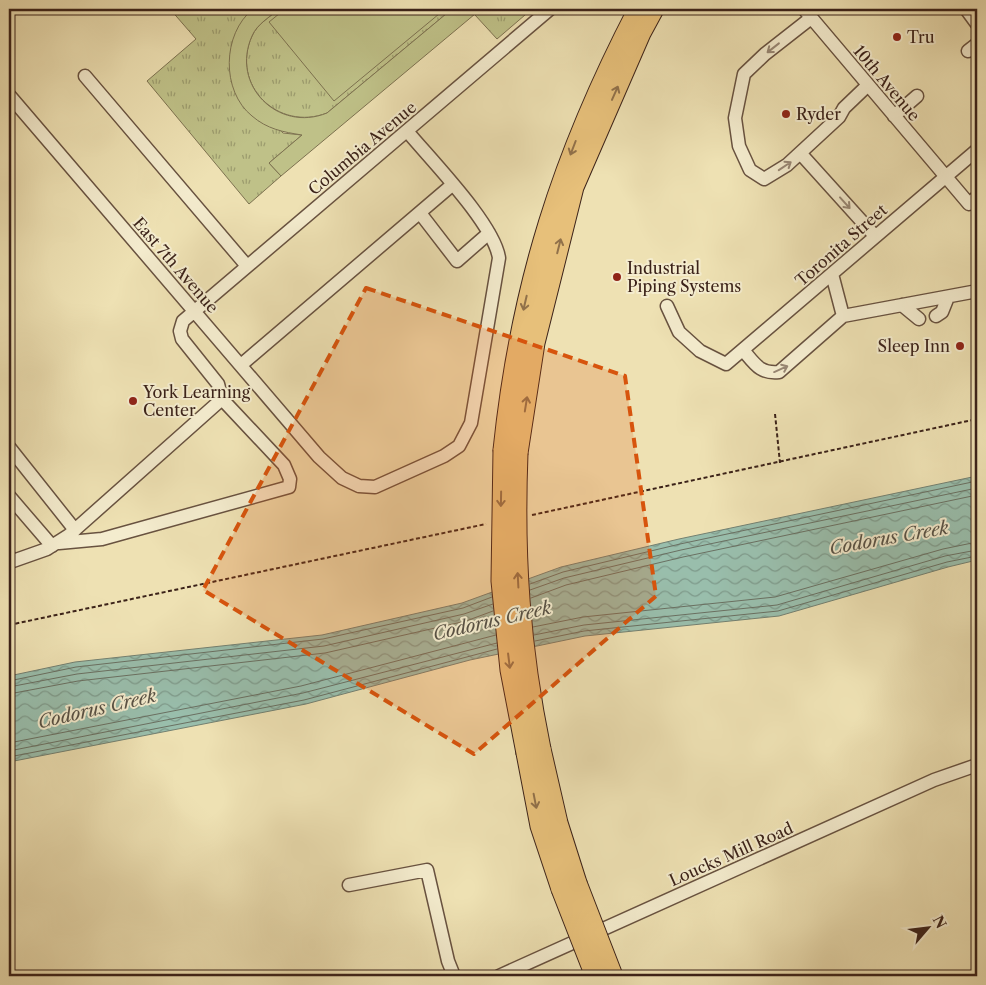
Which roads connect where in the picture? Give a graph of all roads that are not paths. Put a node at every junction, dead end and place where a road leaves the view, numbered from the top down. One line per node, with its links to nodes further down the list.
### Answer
1 (550, 9): 12 (street, Columbia Avenue)
2 (638, 9): 35 (highway, one-way to 35)
3 (654, 9): 35 (highway, one-way to 3)
4 (966, 9): 6 (street)
5 (808, 13): 8 (street, 10th Avenue); 14 (street, one-way to 14)
6 (977, 24)
7 (84, 76): 21 (street)
8 (867, 86): 11 (street, 10th Avenue); 14 (street)
9 (9, 95): 27 (street, East 7th Avenue)
10 (917, 96): 11 (street)
11 (894, 116): 15 (street, 10th Avenue)
12 (407, 131): 16 (street, East 7th Avenue); 21 (street, Columbia Avenue)
13 (977, 150): 15 (street, Toronita Street)
14 (801, 154): 20 (street, one-way to 20)
15 (946, 177): 17 (street, 10th Avenue); 20 (street, Toronita Street)
16 (452, 185): 18 (street); 19 (street, East 7th Avenue)
17 (977, 197)
18 (420, 213): 19 (street); 32 (street)
19 (489, 233): 32 (street, East 7th Avenue)
20 (875, 236): 22 (street, Toronita Street)
21 (247, 266): 27 (street, Columbia Avenue)
22 (832, 274): 28 (street); 31 (street, Toronita Street)
23 (972, 292): 24 (street)
24 (948, 297): 25 (street); 29 (street)
25 (902, 305): 28 (street); 30 (street)
26 (667, 306): 31 (street, Toronita Street)
27 (194, 311): 32 (street, East 7th Avenue); 33 (street, Columbia Avenue)
28 (843, 316): 31 (street, one-way to 28)
29 (936, 316)
30 (919, 319)
31 (743, 350)
32 (241, 365)
33 (222, 399): 37 (street); 38 (street)
34 (9, 447): 37 (street)
35 (511, 452): 42 (highway, bridge)
36 (9, 496): 38 (street)
37 (75, 530): 38 (street)
38 (55, 545): 39 (street)
39 (11, 559)
40 (977, 765): 44 (street, Loucks Mill Road)
41 (349, 885): 43 (street)
42 (569, 886): 45 (highway, bridge); 46 (highway, bridge)
43 (454, 976)
44 (500, 976)
45 (595, 976)
46 (613, 976)

